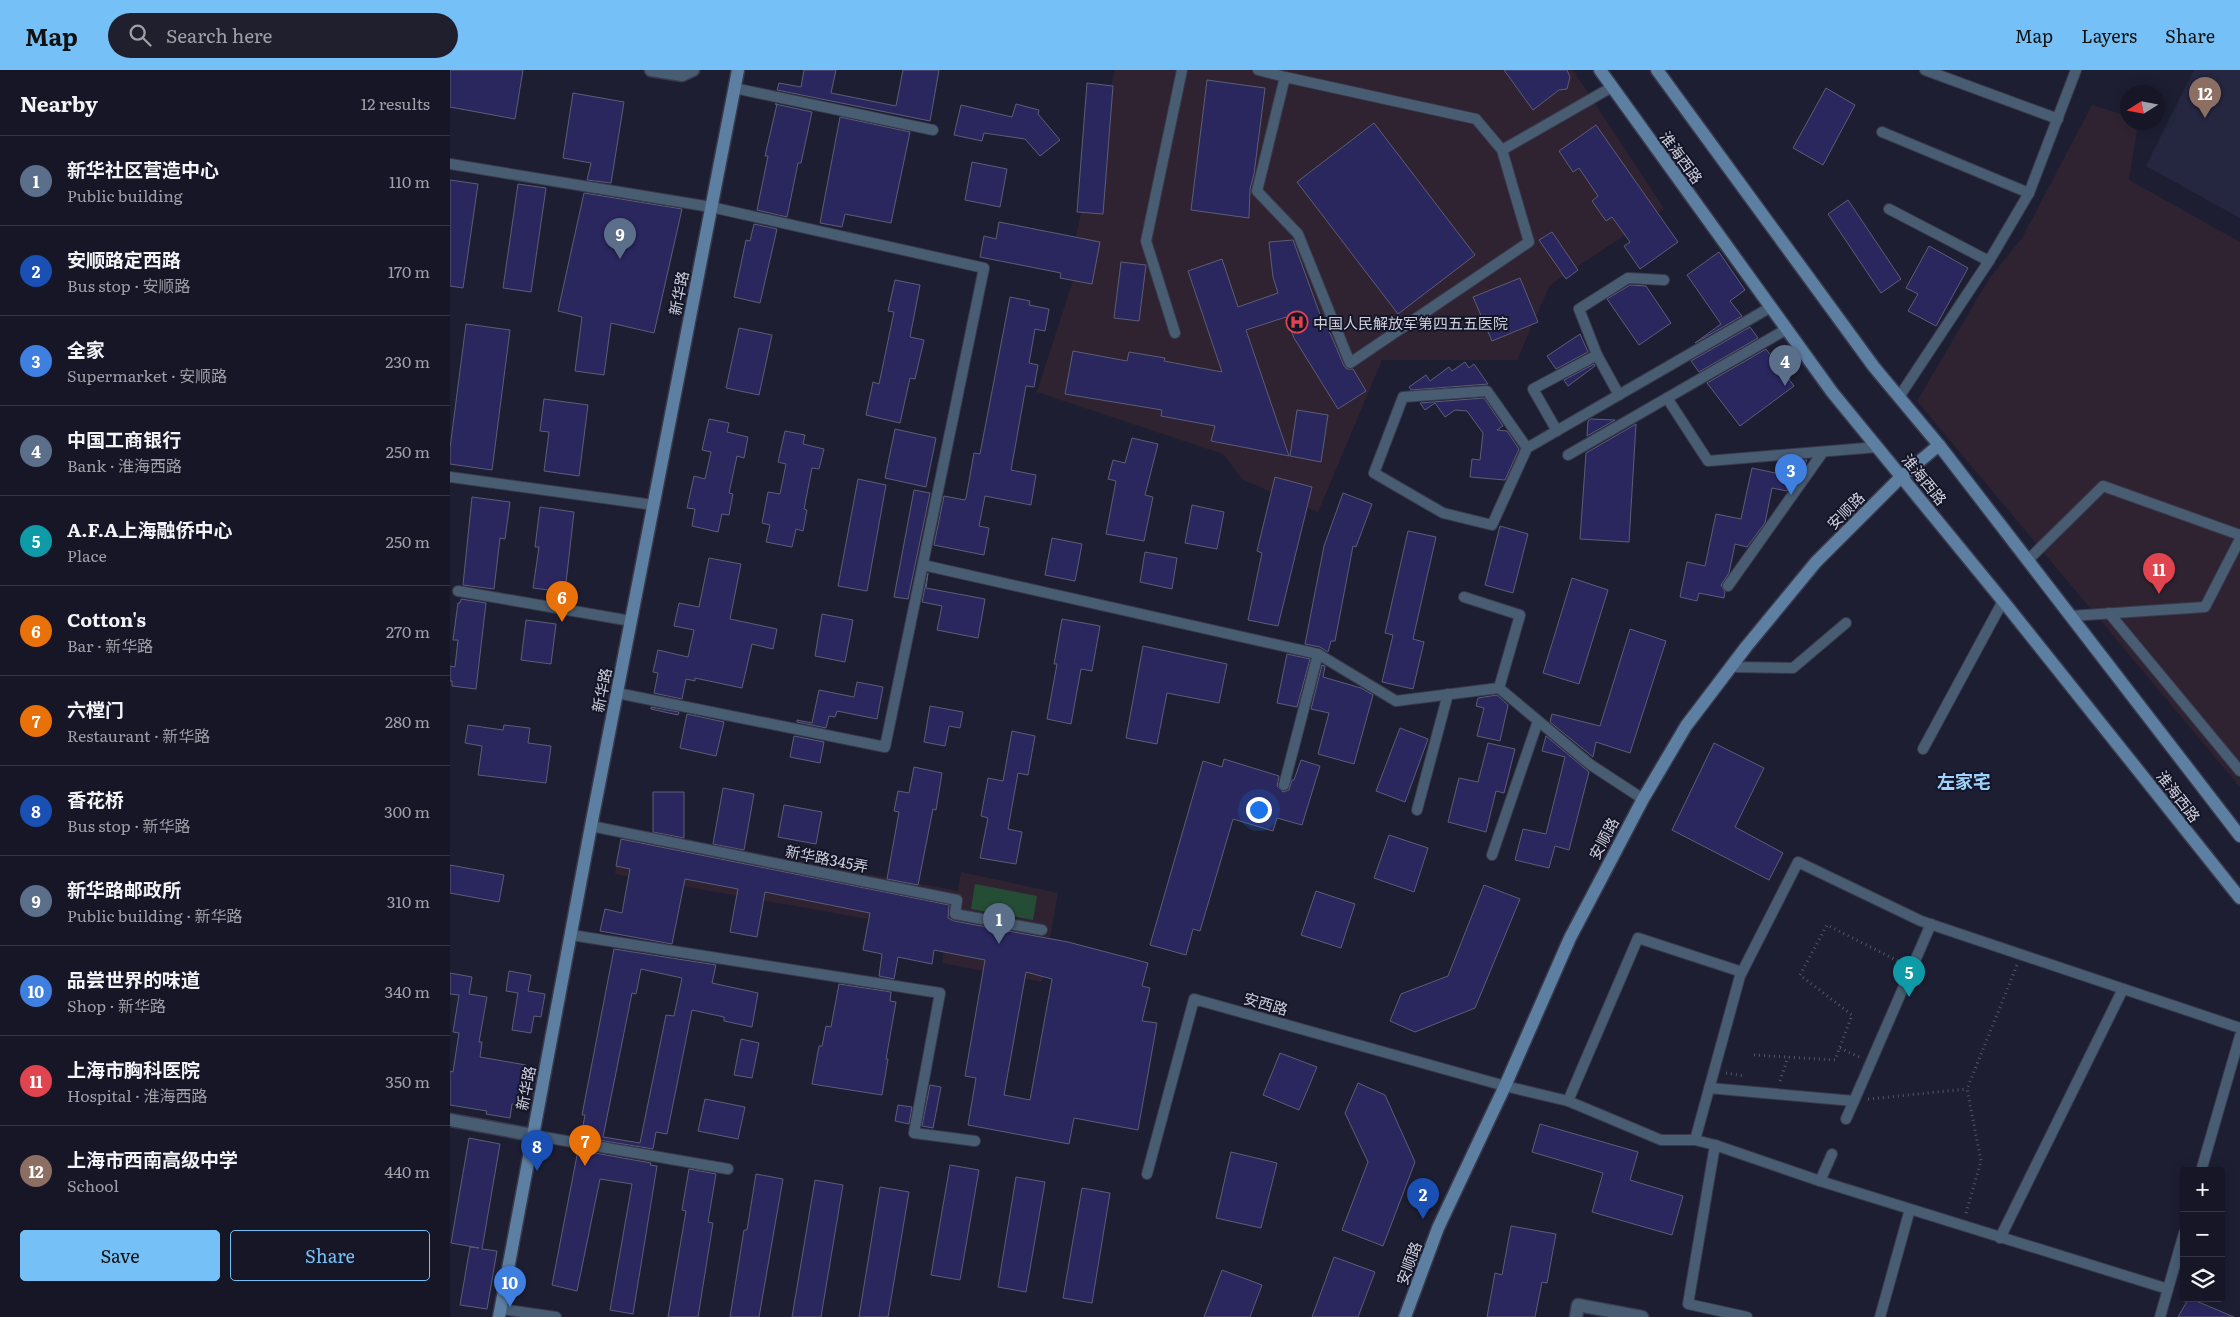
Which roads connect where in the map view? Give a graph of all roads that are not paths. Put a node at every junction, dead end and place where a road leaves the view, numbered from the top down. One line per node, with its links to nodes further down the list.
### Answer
1 (651, 70): 2 (street)
2 (693, 70)
3 (738, 70): 12 (street, 新华路)
4 (1182, 70): 25 (lane)
5 (1258, 70): 10 (lane)
6 (1600, 70): 11 (street, 淮海西路)
7 (1657, 70): 28 (street, 淮海西路)
8 (1925, 70): 13 (lane)
9 (2076, 70): 13 (lane)
10 (1285, 77): 16 (lane); 16 (lane)
11 (1612, 87): 16 (lane); 23 (street, 淮海西路)
12 (734, 88): 14 (lane); 19 (street, 新华路)
13 (2058, 119): 18 (lane)
14 (933, 130)
15 (1882, 132): 18 (lane)
16 (1502, 150)
17 (450, 164): 19 (lane)
18 (2029, 194): 21 (lane)
19 (711, 208): 38 (street, 新华路); 41 (lane)
20 (1889, 209): 21 (lane)
21 (1989, 261): 28 (lane)
22 (1664, 280): 26 (lane)
23 (1771, 307): 24 (street, 淮海西路); 27 (lane)
24 (1787, 329): 29 (lane); 32 (street, 淮海西路)
25 (1175, 333)
26 (1597, 355): 27 (lane); 30 (lane)
27 (1619, 395): 30 (lane)
28 (1899, 397): 31 (street, 淮海西路)
29 (1667, 398): 34 (lane); 35 (lane)
30 (1556, 431): 33 (lane)
31 (1939, 445): 36 (street, 安顺路); 40 (street, 淮海西路)
32 (1878, 447): 34 (lane); 36 (street, 淮海西路)
33 (1527, 448): 33 (lane)
34 (1823, 452): 42 (lane)
35 (1568, 455)
36 (1902, 476): 45 (street, 淮海西路); 51 (street, 安顺路)
37 (450, 477): 38 (lane)
38 (654, 505): 48 (street, 新华路)
39 (2240, 537): 40 (lane); 46 (lane)
40 (2028, 560): 47 (street, 淮海西路)
41 (923, 565): 50 (lane); 53 (lane)
42 (1728, 586)
43 (458, 591): 48 (lane)
44 (1464, 597): 52 (lane)
45 (2003, 601): 56 (lane); 64 (street, 淮海西路)
46 (2108, 613): 47 (lane); 57 (lane)
47 (2070, 616): 62 (street, 淮海西路)
48 (631, 621): 53 (street, 新华路)
49 (1846, 623): 51 (lane)
50 (1318, 654): 54 (lane); 58 (lane)
51 (1730, 667): 59 (street, 安顺路)
52 (1499, 688): 54 (lane); 55 (lane)
53 (617, 693): 61 (street, 新华路)
54 (1448, 694): 60 (lane)
55 (1538, 721): 59 (lane); 63 (lane)
56 (1923, 749)
57 (2240, 771)
58 (1284, 785)
59 (1643, 799): 72 (street, 安顺路)
60 (1417, 810)
61 (591, 826): 66 (lane, 新华路345弄); 67 (street, 新华路)
62 (2240, 836)
63 (1492, 855)
64 (2240, 898)
65 (1931, 924): 68 (lane); 69 (lane); 75 (lane)
66 (1042, 930)
67 (571, 934): 78 (street, 新华路); 80 (lane)
68 (1742, 972): 73 (lane); 74 (lane)
69 (2123, 989): 70 (lane); 88 (lane)
70 (2240, 1028)
71 (2240, 1036): 83 (lane)
72 (1505, 1086): 74 (lane); 85 (lane, 安西路); 93 (street, 安顺路)
73 (1709, 1088): 75 (lane); 79 (lane)
74 (1568, 1101): 79 (lane)
75 (1854, 1101): 76 (lane)
76 (1846, 1119)
77 (450, 1120): 78 (street)
78 (532, 1136): 84 (lane); 91 (street, 新华路)
79 (1695, 1140): 81 (lane)
80 (975, 1141)
81 (1715, 1146): 86 (lane); 96 (lane)
82 (1832, 1154): 86 (lane)
83 (2203, 1167)
84 (728, 1169)
85 (1147, 1174)
86 (1820, 1181): 87 (lane)
87 (1910, 1209): 88 (lane); 97 (lane)
88 (2000, 1238): 90 (lane)
89 (2180, 1247): 90 (lane)
90 (2168, 1289): 98 (lane)
91 (500, 1313): 92 (lane)
92 (556, 1317)
93 (1405, 1317)
94 (1576, 1317): 95 (street)
95 (1642, 1317)
96 (1747, 1317)
97 (1880, 1317)
98 (2160, 1317)

